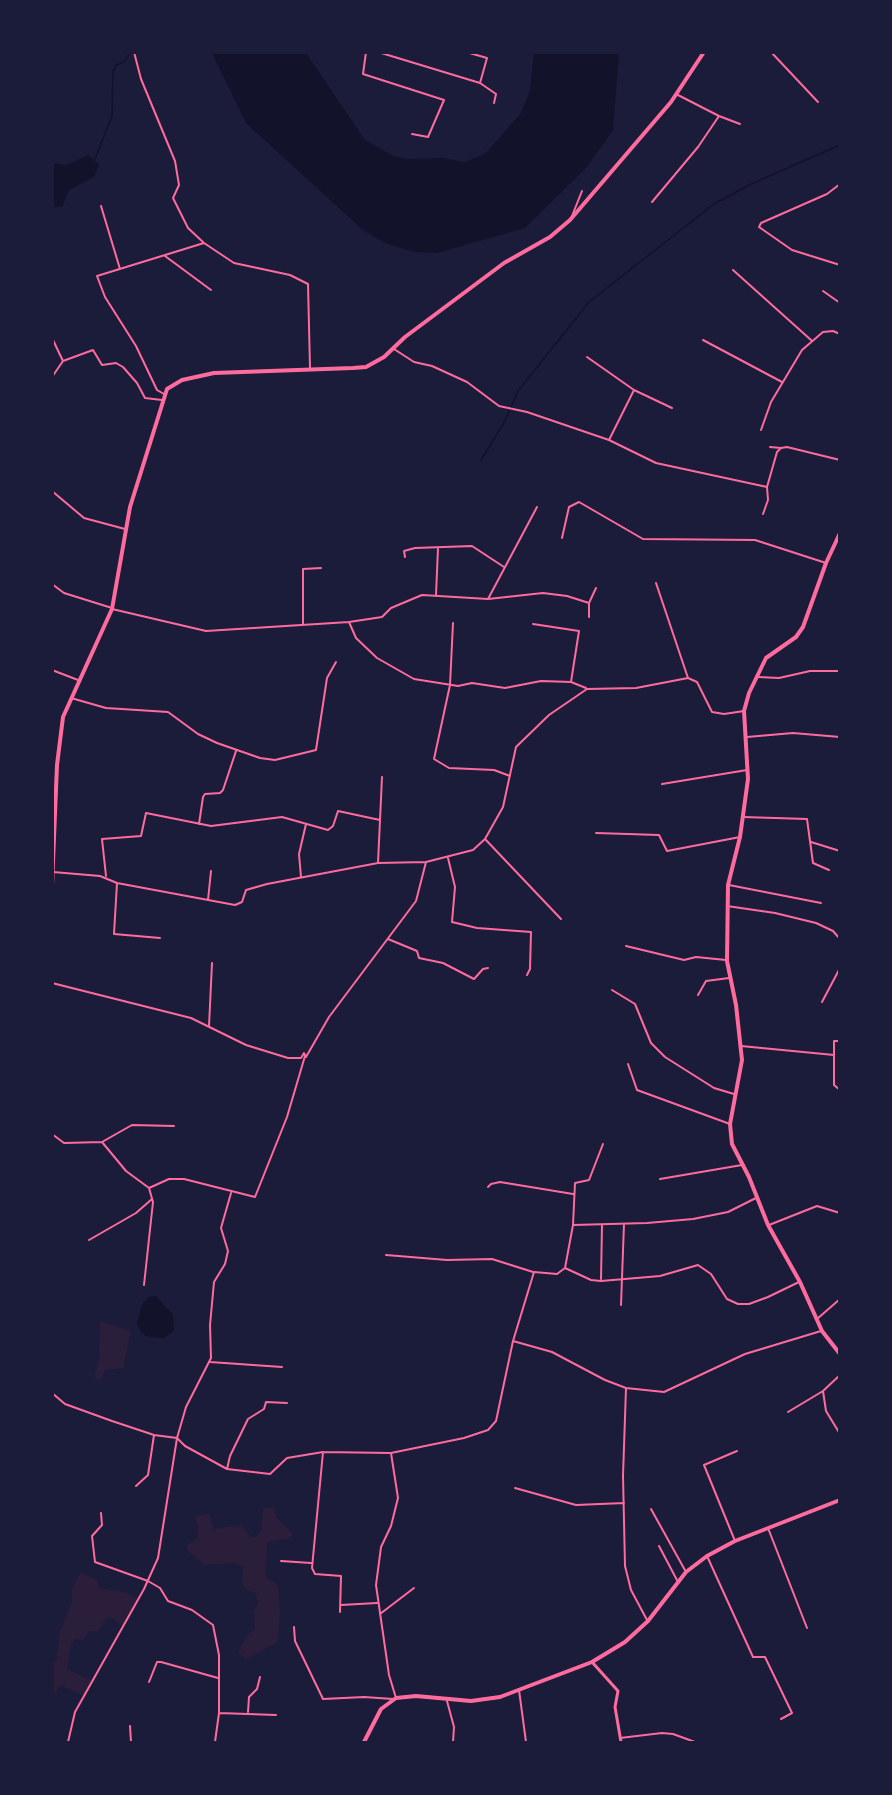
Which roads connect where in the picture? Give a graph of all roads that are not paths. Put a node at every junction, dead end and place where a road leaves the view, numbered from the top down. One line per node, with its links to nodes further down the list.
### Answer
1 (134, 52): 19 (street)
2 (366, 52): 13 (street)
3 (378, 52): 7 (street)
4 (466, 52): 7 (street)
5 (704, 52): 8 (main road)
6 (771, 52): 9 (street)
7 (480, 83): 10 (street)
8 (676, 94): 11 (street); 18 (main road)
9 (818, 102)
10 (494, 104)
11 (719, 116): 12 (street); 16 (street)
12 (740, 124)
13 (412, 134)
14 (840, 184): 21 (street)
15 (582, 191): 18 (street)
16 (652, 202)
17 (101, 206): 22 (street)
18 (570, 220): 31 (main road)
19 (204, 243): 20 (street); 34 (street)
20 (165, 256): 22 (street); 24 (street)
21 (840, 265)
22 (120, 268): 38 (street)
23 (733, 270): 30 (street)
24 (211, 290)
25 (823, 291): 26 (street)
26 (840, 303)
27 (840, 334): 30 (street)
28 (52, 338): 33 (street)
29 (703, 340): 36 (street)
30 (811, 340): 36 (street)
31 (394, 349): 34 (main road); 44 (street)
32 (587, 357): 37 (street)
33 (63, 361): 35 (street); 39 (street)
34 (310, 368): 38 (main road)
35 (52, 377)
36 (782, 382): 41 (street)
37 (634, 390): 42 (street); 44 (street)
38 (164, 394): 39 (main road)
39 (162, 400): 52 (main road)
40 (763, 400): 41 (street)
41 (771, 402): 43 (street)
42 (672, 408)
43 (761, 430)
44 (609, 440): 48 (street)
45 (770, 447): 46 (street)
46 (781, 448): 47 (street); 48 (street)
47 (840, 459)
48 (767, 487): 51 (street)
49 (52, 491): 52 (street)
50 (537, 507): 58 (street)
51 (763, 514)
52 (126, 529): 66 (main road)
53 (840, 533): 57 (main road)
54 (562, 538): 57 (street)
55 (438, 548): 56 (street); 58 (street); 63 (street)
56 (405, 557)
57 (825, 563): 75 (main road)
58 (504, 567): 64 (street)
59 (321, 568): 71 (street)
60 (656, 583): 76 (street)
61 (52, 584): 66 (street)
62 (596, 588): 65 (street)
63 (436, 596): 64 (street); 68 (street)
64 (488, 599): 65 (street)
65 (589, 603): 67 (street)
66 (112, 609): 71 (street); 77 (main road)
67 (589, 617)
68 (349, 622): 71 (street); 79 (street)
69 (453, 622): 79 (street)
70 (533, 624): 78 (street)
71 (303, 625)
72 (336, 662): 85 (street)
73 (52, 670): 77 (street)
74 (840, 670): 75 (street)
75 (755, 677): 82 (main road)
76 (688, 678): 80 (street); 82 (street)
77 (80, 681): 81 (main road)
78 (571, 682): 79 (street); 80 (street)
79 (450, 685): 88 (street)
80 (587, 689): 88 (street)
81 (71, 698): 85 (street); 86 (main road)
82 (744, 711): 84 (main road)
83 (840, 736): 84 (street)
84 (746, 737): 87 (main road)
85 (236, 751): 93 (street)
86 (55, 765): 100 (main road)
87 (747, 770): 90 (street); 91 (main road)
88 (510, 776): 97 (street)
89 (382, 777): 92 (street)
90 (662, 784)
91 (743, 817): 96 (main road); 98 (street)
92 (380, 820): 94 (street); 103 (street)
93 (199, 824): 94 (street); 108 (street)
94 (306, 824): 107 (street)
95 (596, 833): 96 (street)
96 (740, 837): 110 (main road)
97 (485, 839): 101 (street); 115 (street)
98 (811, 842): 99 (street); 104 (street)
99 (840, 851)
100 (53, 856): 106 (main road)
101 (448, 857): 102 (street); 124 (street)
102 (426, 862): 103 (street); 117 (street)
103 (378, 863): 107 (street)
104 (829, 870)
105 (211, 871): 112 (street)
106 (54, 872): 108 (street); 111 (main road)
107 (301, 877): 112 (street)
108 (106, 878): 109 (street)
109 (117, 883): 112 (street); 116 (street)
110 (728, 885): 113 (street); 114 (main road)
111 (52, 886)
112 (208, 900)
113 (821, 903)
114 (727, 906): 118 (street); 120 (main road)
115 (561, 919)
116 (160, 938)
117 (388, 939): 122 (street); 133 (street)
118 (840, 939)
119 (626, 946): 120 (street)
120 (727, 961): 125 (main road)
121 (212, 963): 130 (street)
122 (488, 968)
123 (840, 968): 129 (street)
124 (527, 975)
125 (729, 978): 128 (street); 132 (main road)
126 (52, 983): 130 (street)
127 (612, 990): 137 (street)
128 (698, 995)
129 (822, 1002)
130 (209, 1026): 133 (street)
131 (840, 1041): 134 (street)
132 (741, 1046): 134 (street); 137 (main road)
133 (304, 1053): 147 (street)
134 (834, 1055): 136 (street)
135 (627, 1064): 138 (street)
136 (840, 1090)
137 (736, 1094): 138 (main road)
138 (730, 1124): 143 (main road)
139 (174, 1126): 141 (street)
140 (52, 1134): 141 (street)
141 (102, 1142): 146 (street)
142 (603, 1144): 148 (street)
143 (742, 1165): 144 (street); 149 (main road)
144 (660, 1179)
145 (488, 1187): 148 (street)
146 (149, 1188): 147 (street); 150 (street)
147 (231, 1193): 170 (street)
148 (573, 1194): 153 (street)
149 (758, 1197): 152 (street); 155 (main road)
150 (152, 1199): 156 (street); 163 (street)
151 (840, 1214): 155 (street)
152 (624, 1224): 154 (street); 160 (street)
153 (573, 1225): 154 (street); 158 (street)
154 (602, 1225): 161 (street)
155 (768, 1225): 162 (main road)
156 (89, 1240)
157 (386, 1255): 159 (street)
158 (565, 1268): 159 (street); 161 (street)
159 (534, 1272): 168 (street)
160 (621, 1279): 161 (street); 162 (street); 165 (street)
161 (601, 1281)
162 (800, 1282): 166 (main road)
163 (144, 1285)
164 (840, 1299): 166 (street)
165 (621, 1305)
166 (817, 1319): 167 (main road)
167 (822, 1331): 169 (main road); 173 (street)
168 (513, 1341): 173 (street); 183 (street)
169 (840, 1354)
170 (210, 1362): 171 (street); 180 (street)
171 (282, 1367)
172 (840, 1375): 174 (street)
173 (626, 1388): 188 (street)
174 (823, 1391): 177 (street); 178 (street)
175 (52, 1393): 179 (street)
176 (287, 1403): 184 (street)
177 (788, 1412)
178 (840, 1434)
179 (154, 1435): 180 (street); 185 (street)
180 (177, 1438): 184 (street); 198 (street)
181 (737, 1451): 192 (street)
182 (323, 1452): 183 (street); 184 (street); 196 (street)
183 (391, 1453): 201 (street)
184 (227, 1469)
185 (136, 1486)
186 (515, 1488): 188 (street)
187 (840, 1500): 191 (main road)
188 (624, 1503): 205 (street)
189 (651, 1509): 197 (street)
190 (101, 1513): 198 (street)
191 (768, 1528): 192 (main road); 207 (street)
192 (735, 1541): 194 (main road)
193 (659, 1546): 199 (street)
194 (707, 1556): 197 (main road); 218 (street)
195 (281, 1561): 196 (street)
196 (312, 1563): 202 (street)
197 (686, 1572): 199 (main road)
198 (147, 1581): 210 (street); 221 (street)
199 (678, 1582): 205 (main road)
200 (414, 1588): 204 (street)
201 (377, 1604): 202 (street); 204 (street)
202 (341, 1605): 203 (street)
203 (340, 1612)
204 (380, 1614): 213 (street)
205 (648, 1622): 208 (main road)
206 (294, 1627): 213 (street)
207 (807, 1628)
208 (592, 1662): 212 (main road); 220 (street)
209 (260, 1677): 216 (street)
210 (218, 1678): 211 (street); 215 (street)
211 (149, 1682)
212 (519, 1690): 214 (main road); 226 (street)
213 (395, 1699): 214 (main road); 224 (main road)
214 (447, 1701): 225 (street)
215 (219, 1713): 216 (street); 223 (street)
216 (248, 1713): 217 (street)
217 (276, 1715)
218 (780, 1719)
219 (130, 1726): 222 (street)
220 (621, 1740): 227 (street)
221 (68, 1743)
222 (131, 1743)
223 (215, 1743)
224 (364, 1743)
225 (453, 1743)
226 (526, 1743)
227 (695, 1743)

